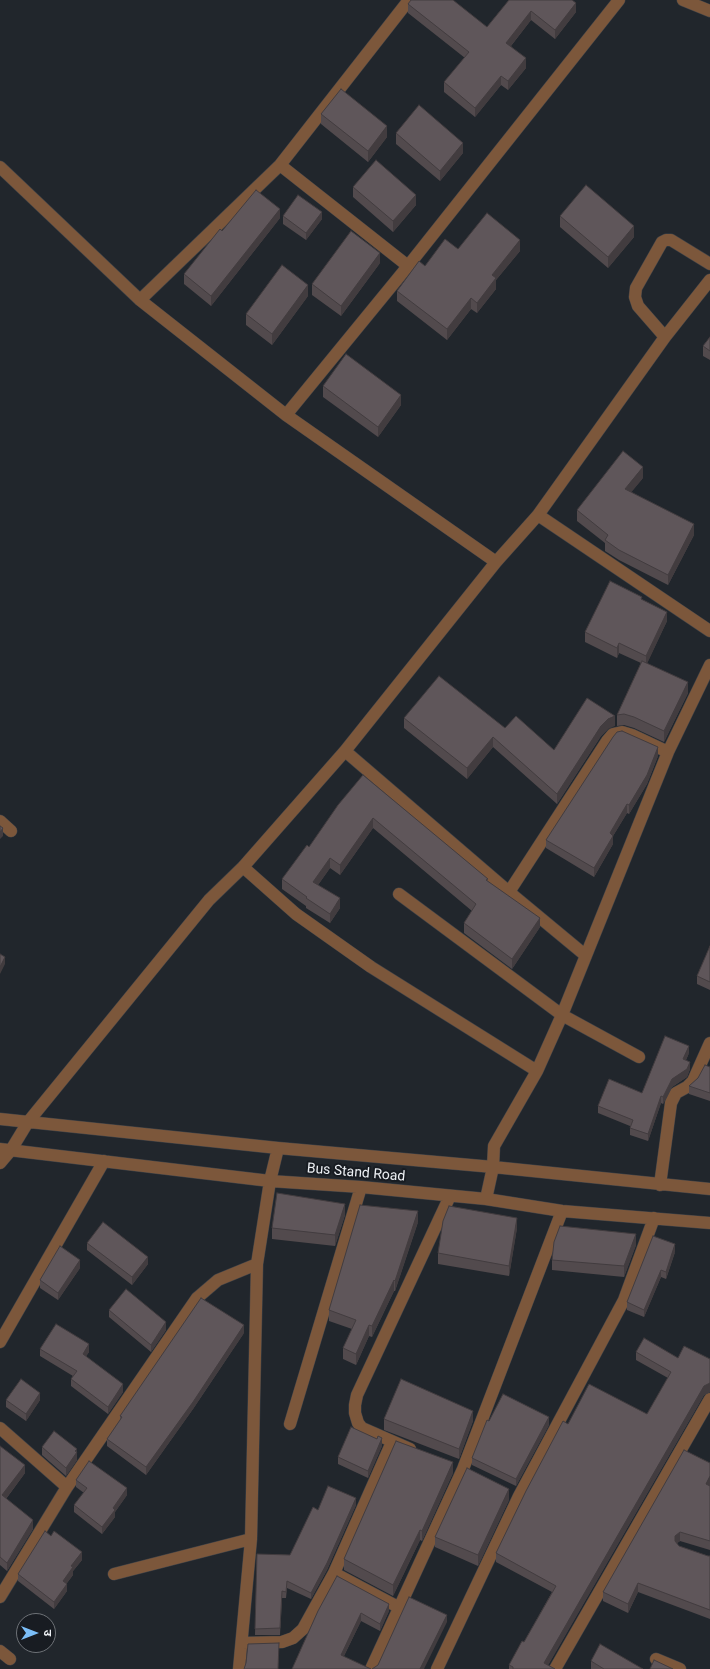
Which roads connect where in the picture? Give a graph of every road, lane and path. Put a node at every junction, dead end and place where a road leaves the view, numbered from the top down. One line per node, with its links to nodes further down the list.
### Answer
1 (409, 0): 5 (street)
2 (619, 0): 8 (street)
3 (682, 0): 4 (street)
4 (710, 11)
5 (280, 165): 8 (street); 10 (street)
6 (0, 167): 10 (street)
7 (710, 264): 11 (street)
8 (408, 266): 12 (street)
9 (710, 280): 11 (street)
10 (140, 300): 12 (street)
11 (665, 337): 13 (street)
12 (286, 415): 14 (street)
13 (538, 515): 14 (street); 15 (street)
14 (496, 562): 17 (street)
15 (710, 631)
16 (710, 665): 18 (street)
17 (345, 751): 21 (street); 22 (street)
18 (668, 752): 22 (street); 24 (street)
19 (0, 821): 20 (street)
20 (11, 830)
21 (243, 867): 28 (street); 30 (street)
22 (509, 892): 24 (street)
23 (399, 894): 25 (street)
24 (585, 955): 25 (street)
25 (562, 1015): 27 (street); 28 (street)
26 (710, 1043): 37 (street)
27 (639, 1057)
28 (537, 1071): 35 (street)
29 (0, 1118): 30 (street, Bus Stand Road)
30 (28, 1122): 31 (street, Bus Stand Road); 32 (street)
31 (278, 1148): 35 (street, Bus Stand Road); 36 (street)
32 (5, 1150): 33 (street, Bus Stand Road); 34 (street)
33 (104, 1161): 36 (street, Bus Stand Road); 46 (street)
34 (0, 1163)
35 (493, 1167): 37 (street, Bus Stand Road); 41 (street)
36 (270, 1181): 38 (street, Bus Stand Road); 45 (street)
37 (660, 1185): 39 (street, Bus Stand Road)
38 (361, 1187): 40 (street, Bus Stand Road); 48 (street)
39 (710, 1189)
40 (450, 1196): 41 (street, Bus Stand Road); 50 (street)
41 (486, 1199): 42 (street, Bus Stand Road)
42 (562, 1211): 43 (street, Bus Stand Road); 53 (street)
43 (654, 1218): 44 (street, Bus Stand Road); 57 (street)
44 (710, 1223)
45 (257, 1264): 55 (street); 58 (street)
46 (0, 1342)
47 (710, 1399): 70 (street)
48 (290, 1424)
49 (1, 1430): 55 (street)
50 (392, 1442): 51 (street); 59 (street)
51 (420, 1453)
52 (448, 1464): 53 (street)
53 (462, 1469): 54 (street); 62 (street)
54 (477, 1476)
55 (67, 1487): 61 (street)
56 (505, 1489): 57 (street)
57 (519, 1496): 69 (street)
58 (251, 1540): 60 (street); 63 (street)
59 (334, 1573): 62 (street); 63 (street)
60 (114, 1574)
61 (0, 1597)
62 (400, 1608): 68 (street)
63 (242, 1643): 67 (street)
64 (0, 1651): 65 (street)
65 (10, 1659)
66 (656, 1659): 71 (street)
67 (238, 1669)
68 (370, 1669)
69 (437, 1669)
70 (555, 1669)
71 (680, 1669)

